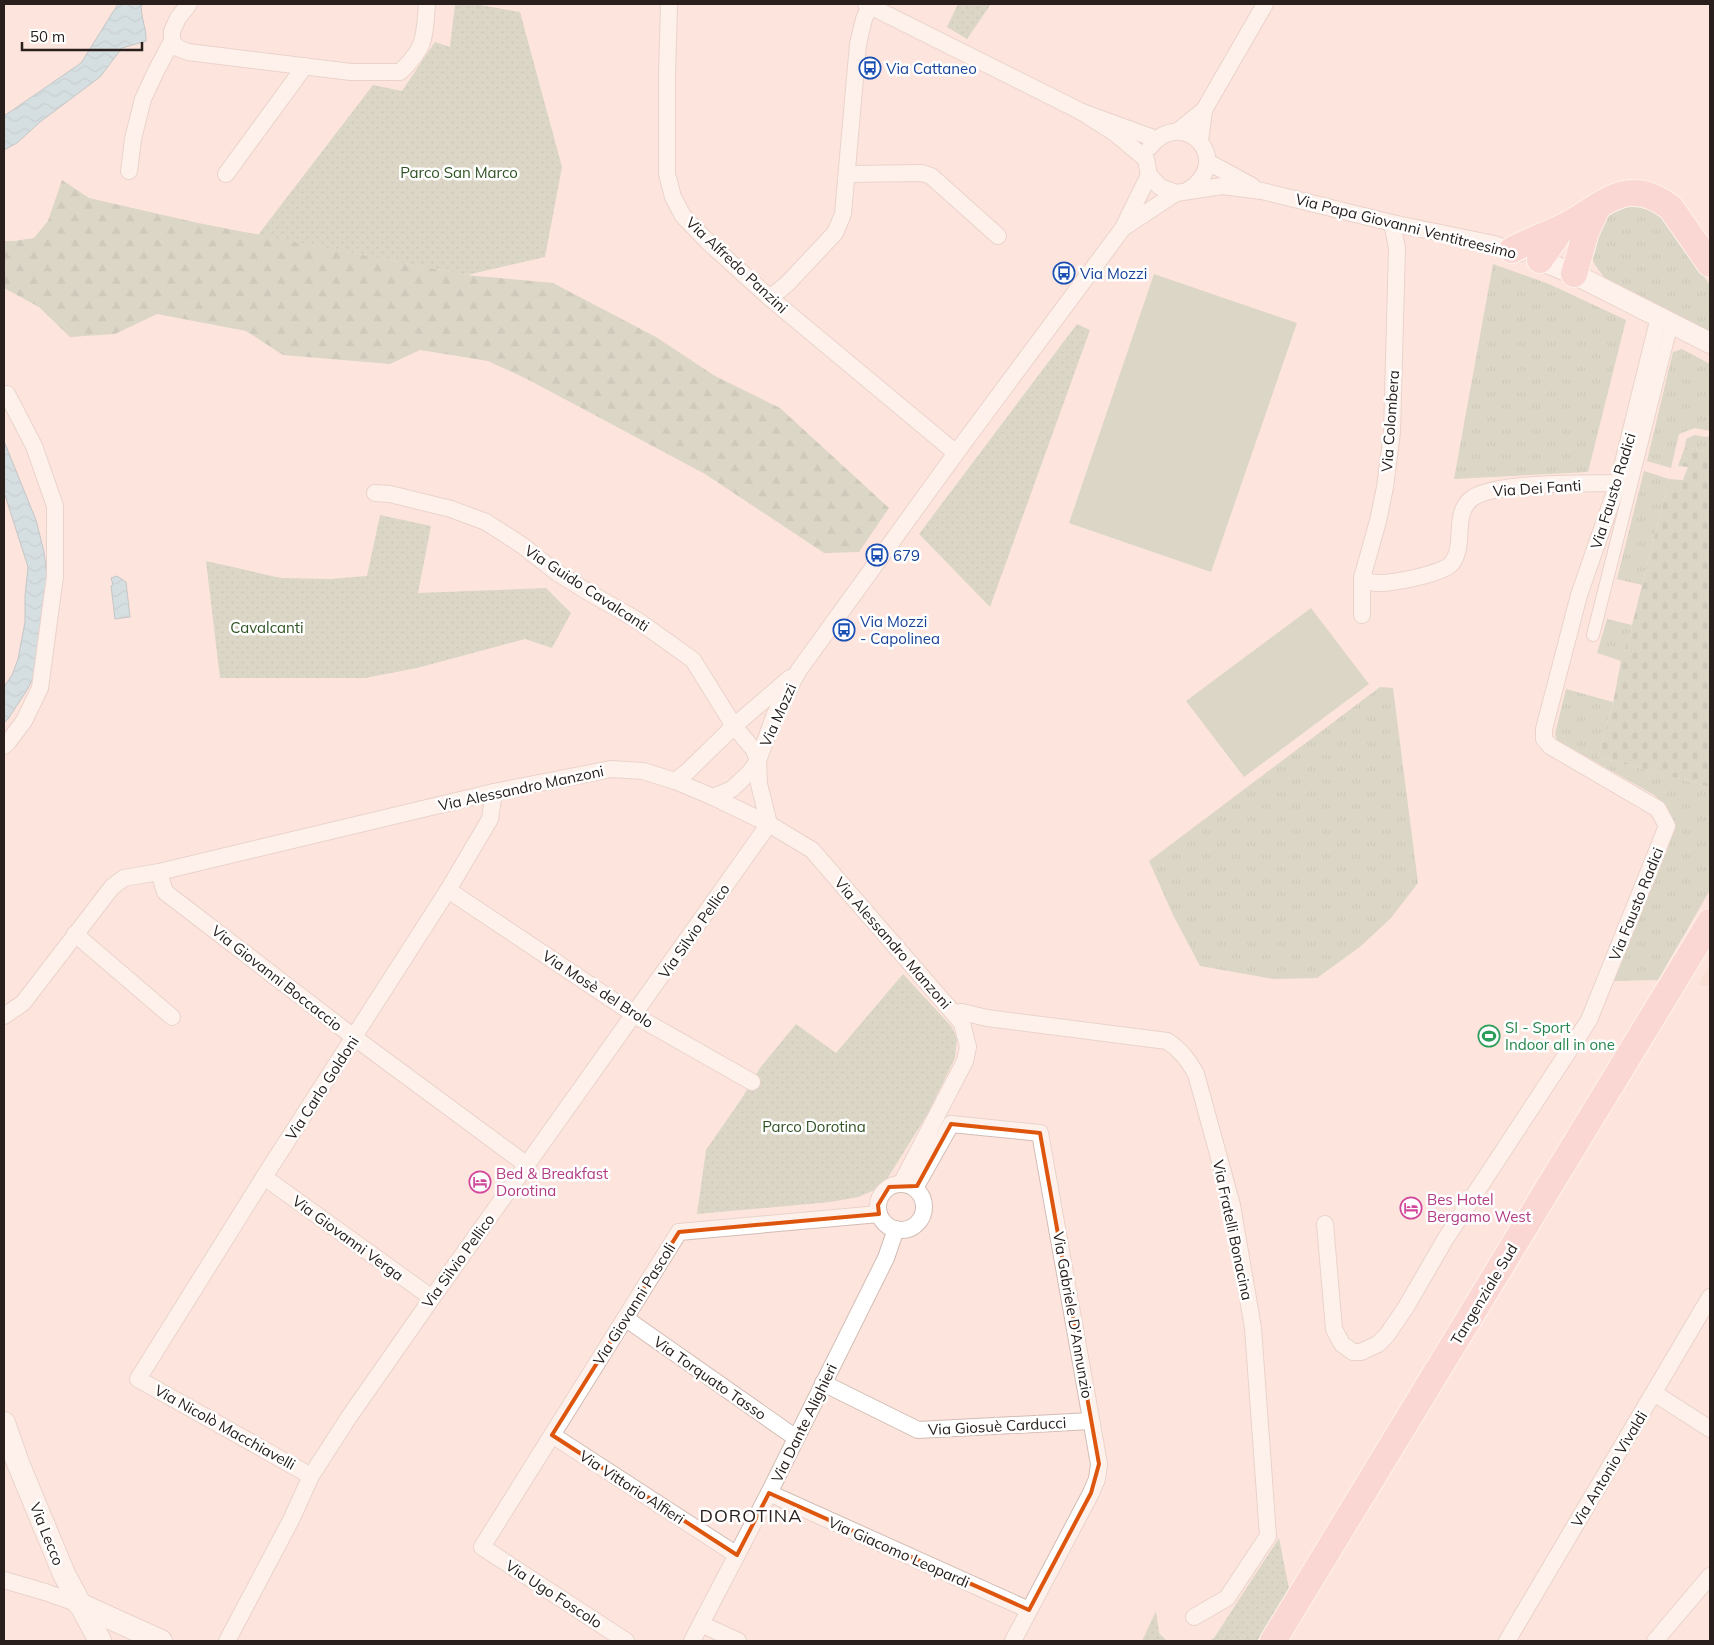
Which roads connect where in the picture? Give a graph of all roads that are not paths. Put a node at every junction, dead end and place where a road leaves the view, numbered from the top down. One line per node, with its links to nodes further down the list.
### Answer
1 (189, 4): 6 (street)
2 (427, 4): 7 (street)
3 (669, 4): 29 (street, Via Alfredo Panzini)
4 (1265, 4): 8 (street)
5 (868, 5): 9 (street); 17 (street)
6 (172, 41): 7 (street); 15 (street)
7 (305, 66): 16 (street)
8 (1204, 110): 10 (street); 12 (street)
9 (1082, 112): 11 (street); 14 (street)
10 (1178, 131): 11 (street); 12 (street)
11 (1156, 139): 14 (street)
12 (1200, 141): 13 (street)
13 (1208, 162): 18 (street, Via Papa Giovanni Ventitreesimo); 19 (street)
14 (1148, 167): 19 (street); 22 (street)
15 (129, 171)
16 (226, 174)
17 (848, 174): 24 (street); 29 (street)
18 (1262, 191): 19 (street, Via Papa Giovanni Ventitreesimo); 21 (street, Via Papa Giovanni Ventitreesimo)
19 (1181, 192): 22 (street)
20 (1598, 206): 23 (highway); 27 (highway); 28 (highway)
21 (1392, 223): 25 (street, Via Papa Giovanni Ventitreesimo); 36 (street, Via Colombera)
22 (1123, 228): 33 (street, Via Mozzi)
23 (1562, 228): 25 (highway); 26 (highway)
24 (998, 236)
25 (1512, 250): 26 (street, Via Papa Giovanni Ventitreesimo)
26 (1540, 260): 28 (street, Via Papa Giovanni Ventitreesimo)
27 (1710, 264)
28 (1574, 274): 30 (street, Via Papa Giovanni Ventitreesimo)
29 (770, 298): 33 (street, Via Alfredo Panzini)
30 (1666, 320): 31 (street, Via Papa Giovanni Ventitreesimo); 34 (street, Via Fausto Radici); 38 (street)
31 (1710, 343)
32 (7, 394): 41 (street)
33 (956, 453): 39 (street, Via Mozzi)
34 (1618, 483): 36 (street, Via Dei Fanti); 61 (street, Via Fausto Radici)
35 (375, 493): 40 (street, Via Guido Cavalcanti)
36 (1362, 578): 37 (street, Via Colombera)
37 (1362, 615)
38 (1594, 635)
39 (799, 670): 40 (street, Via Mozzi); 42 (street, Via Mozzi)
40 (734, 726): 42 (street, Via Mozzi); 43 (street, Via Mozzi)
41 (4, 746)
42 (758, 761): 45 (street, Via Mozzi); 46 (street, Via Mozzi)
43 (675, 781): 44 (street, Via Alessandro Manzoni); 45 (street, Via Alessandro Manzoni)
44 (494, 792): 47 (street, Via Alessandro Manzoni); 48 (street, Via Carlo Goldoni)
45 (714, 797): 46 (street, Via Alessandro Manzoni)
46 (769, 824): 51 (street, Via Alessandro Manzoni); 52 (street, Via Silvio Pellico)
47 (159, 872): 50 (street, Via Alessandro Manzoni); 55 (street, Via Giovanni Boccaccio)
48 (448, 890): 52 (street, Via Mosè del Brolo); 55 (street, Via Carlo Goldoni)
49 (1710, 922): 84 (highway, Tangenziale Sud)
50 (75, 934): 53 (street, Via Alessandro Manzoni); 54 (street)
51 (955, 1013): 59 (street, Via Alessandro Manzoni); 82 (street, Via Fratelli Bonacina)
52 (635, 1014): 56 (street, Via Mosè del Brolo); 57 (street, Via Silvio Pellico)
53 (4, 1016)
54 (172, 1017)
55 (355, 1038): 57 (street, Via Giovanni Boccaccio); 58 (street, Via Carlo Goldoni)
56 (752, 1082)
57 (527, 1165): 64 (street, Via Silvio Pellico)
58 (264, 1177): 64 (street, Via Giovanni Verga); 66 (street, Via Carlo Goldoni)
59 (908, 1186): 60 (street); 62 (street); 70 (street, Via Gabriele D'Annunzio)
60 (879, 1214): 62 (street); 65 (street, Via Giovanni Pascoli)
61 (1325, 1224)
62 (896, 1229): 67 (street, Via Dante Alighieri)
63 (1710, 1297): 68 (street, Via Antonio Vivaldi)
64 (432, 1298): 74 (street, Via Silvio Pellico)
65 (625, 1318): 72 (street, Via Giovanni Pascoli); 73 (street, Via Torquato Tasso)
66 (138, 1379): 74 (street, Via Nicolò Macchiavelli)
67 (823, 1383): 70 (street, Via Giosuè Carducci); 73 (street, Via Dante Alighieri)
68 (1654, 1393): 71 (street); 92 (street, Via Antonio Vivaldi)
69 (4, 1422): 80 (main road, Via Lecco)
70 (1091, 1422): 81 (street, Via Gabriele D'Annunzio)
71 (1710, 1429)
72 (552, 1435): 76 (street, Via Giovanni Pascoli); 77 (street, Via Vittorio Alfieri)
73 (796, 1438): 75 (street, Via Dante Alighieri)
74 (311, 1476): 87 (street, Via Silvio Pellico)
75 (769, 1493): 77 (street, Via Dante Alighieri); 81 (street, Via Giacomo Leopardi)
76 (482, 1547): 88 (street, Via Ugo Foscolo)
77 (737, 1555): 83 (street, Via Dante Alighieri)
78 (1710, 1576): 93 (street)
79 (4, 1580): 80 (street)
80 (79, 1604): 85 (main road, Via Lecco); 86 (main road)
81 (1029, 1610): 91 (street, Via Gabriele D'Annunzio)
82 (1194, 1617)
83 (701, 1624): 89 (street, Via Dante Alighieri); 90 (street)
84 (1278, 1633)
85 (100, 1641)
86 (162, 1641)
87 (227, 1641)
88 (626, 1641)
89 (692, 1641)
90 (738, 1641)
91 (1014, 1641)
92 (1507, 1641)
93 (1655, 1641)

